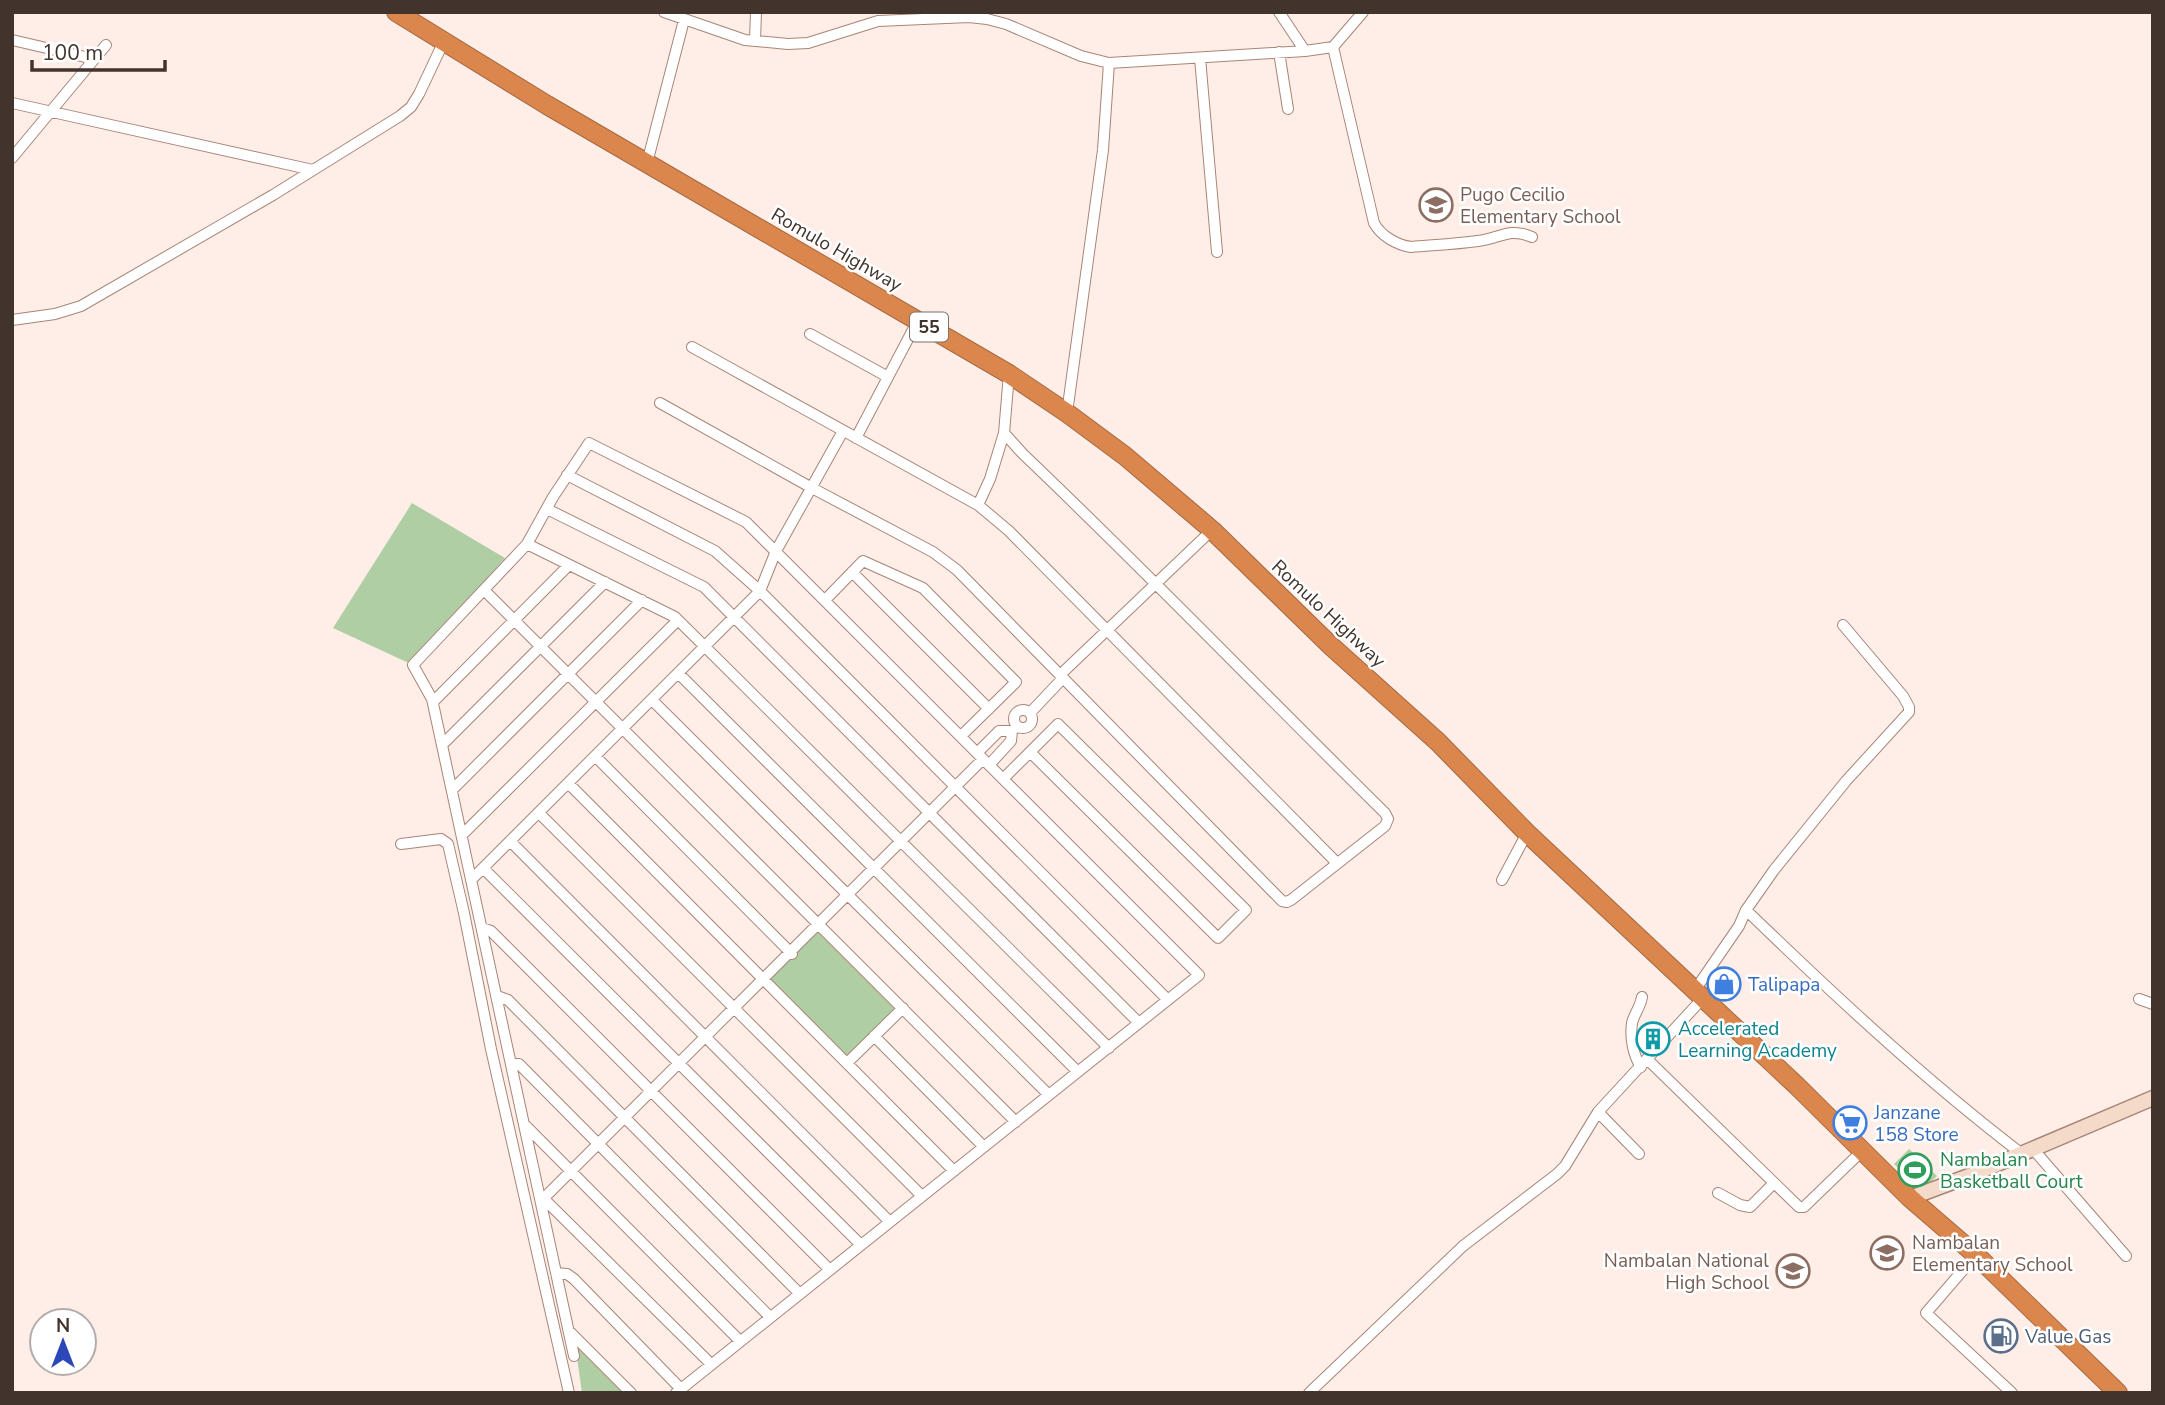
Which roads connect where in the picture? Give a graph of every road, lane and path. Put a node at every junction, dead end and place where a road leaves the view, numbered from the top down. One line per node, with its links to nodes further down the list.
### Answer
1 (397, 12): 8 (highway, Romulo Highway / 55)
2 (664, 12): 6 (street)
3 (756, 12): 9 (street)
4 (1279, 12): 12 (street)
5 (1363, 12): 11 (street)
6 (684, 20): 9 (street); 21 (street)
7 (12, 40): 15 (street)
8 (444, 41): 21 (highway, Romulo Highway / 55); 22 (street)
9 (755, 41): 16 (street)
10 (106, 45): 15 (street)
11 (1333, 47): 12 (street); 23 (street)
12 (1305, 51): 13 (street)
13 (1279, 52): 14 (street); 18 (street)
14 (1200, 58): 16 (street); 24 (street)
15 (94, 59): 19 (street)
16 (1109, 62): 32 (street)
17 (12, 103): 19 (street)
18 (1288, 109)
19 (49, 111): 20 (street); 22 (street)
20 (12, 158)
21 (647, 163): 26 (highway, Romulo Highway / 55)
22 (313, 170): 25 (street)
23 (1532, 237)
24 (1217, 253)
25 (12, 320)
26 (918, 320): 29 (highway, Romulo Highway / 55); 30 (street)
27 (810, 334): 30 (street)
28 (692, 347): 33 (street)
29 (1009, 374): 32 (highway, Romulo Highway / 55); 34 (street)
30 (888, 377): 35 (street)
31 (660, 403): 37 (street)
32 (1067, 413): 40 (highway, Romulo Highway / 55)
33 (843, 431): 35 (street); 37 (street)
34 (1004, 433): 38 (street); 46 (street)
35 (856, 438): 38 (street)
36 (567, 475): 39 (street); 42 (street); 48 (street)
37 (812, 488): 42 (street); 60 (street)
38 (978, 505): 55 (street)
39 (547, 509): 41 (street); 51 (street)
40 (1212, 530): 46 (street); 78 (highway, Romulo Highway / 55)
41 (527, 544): 43 (street); 47 (street)
42 (776, 551): 48 (street); 50 (street)
43 (569, 565): 45 (street); 52 (street)
44 (852, 572): 50 (street); 64 (street); 64 (street)
45 (605, 582): 49 (street); 56 (street)
46 (1156, 583): 55 (street); 83 (street)
47 (484, 590): 52 (street); 63 (street)
48 (760, 592): 51 (street); 74 (street)
49 (642, 600): 53 (street); 59 (street)
50 (825, 600): 67 (street)
51 (734, 618): 57 (street); 77 (street)
52 (514, 620): 56 (street); 63 (street)
53 (678, 620): 57 (street); 62 (street)
54 (1843, 625): 89 (street)
55 (1107, 630): 60 (street); 83 (street)
56 (541, 646): 59 (street); 68 (street)
57 (706, 646): 58 (street); 81 (street)
58 (678, 673): 61 (street); 85 (street)
59 (568, 674): 62 (street); 75 (street)
60 (1062, 676): 65 (street); 83 (street)
61 (652, 700): 66 (street); 88 (street)
62 (596, 701): 66 (street); 79 (street)
63 (433, 702): 68 (street)
64 (989, 709): 67 (street)
65 (1014, 728): 71 (street); 71 (street)
66 (623, 729): 70 (street); 90 (street)
67 (961, 736): 71 (street)
68 (442, 745): 75 (street)
69 (1030, 752): 69 (street); 72 (street)
70 (595, 756): 73 (street); 92 (street)
71 (983, 759): 72 (street); 74 (street)
72 (1003, 779): 98 (street)
73 (568, 783): 76 (street); 93 (street)
74 (955, 787): 77 (street); 98 (street)
75 (452, 790): 79 (street)
76 (539, 813): 80 (street); 100 (street)
77 (929, 813): 81 (street); 102 (street)
78 (1527, 833): 87 (street); 94 (highway, Romulo Highway / 55)
79 (462, 835): 86 (street)
80 (510, 841): 84 (street); 104 (street)
81 (901, 841): 85 (street); 105 (street)
82 (401, 844): 143 (street)
83 (1337, 863)
84 (483, 868): 86 (street); 106 (street)
85 (874, 868): 88 (street); 110 (street)
86 (471, 880): 91 (street)
87 (1502, 880)
88 (847, 895): 90 (street); 112 (street)
89 (1746, 910): 94 (street); 121 (street)
90 (818, 923): 92 (street); 101 (street)
91 (482, 928): 95 (street); 111 (street)
92 (792, 954): 93 (street)
93 (763, 979): 100 (street); 107 (street)
94 (1699, 994): 109 (street); 120 (highway, Romulo Highway / 55)
95 (496, 996): 108 (street); 115 (street)
96 (1642, 997): 109 (street)
97 (2139, 999): 99 (street)
98 (1168, 1000): 102 (street)
99 (2153, 1004)
100 (734, 1008): 104 (street); 127 (street)
101 (903, 1008): 103 (street); 116 (street)
102 (1139, 1023): 105 (street)
103 (874, 1036): 107 (street); 119 (street)
104 (705, 1037): 106 (street); 130 (street)
105 (1109, 1048): 110 (street)
106 (678, 1063): 111 (street); 131 (street)
107 (846, 1063): 124 (street)
108 (511, 1064): 117 (street); 118 (street)
109 (1644, 1064): 114 (street); 125 (street)
110 (1078, 1072): 112 (street)
111 (651, 1091): 115 (street); 134 (street)
112 (1049, 1095): 116 (street)
113 (2153, 1098): 121 (main road)
114 (1598, 1112): 122 (street); 145 (street)
115 (624, 1117): 118 (street); 136 (street)
116 (1016, 1122): 119 (street)
117 (524, 1124): 123 (street); 128 (street)
118 (598, 1144): 123 (street); 137 (street)
119 (984, 1147): 124 (street)
120 (1862, 1151): 125 (street); 129 (highway, Romulo Highway / 55)
121 (2027, 1152): 129 (main road); 133 (street)
122 (1639, 1154)
123 (571, 1171): 128 (street); 139 (street)
124 (954, 1171): 127 (street)
125 (1774, 1182): 126 (street)
126 (1718, 1193)
127 (922, 1196): 130 (street)
128 (541, 1198): 135 (street); 141 (street)
129 (1910, 1198): 132 (highway, Romulo Highway / 55)
130 (890, 1222): 131 (street)
131 (861, 1245): 134 (street)
132 (1976, 1255): 146 (street); 147 (highway, Romulo Highway / 55)
133 (2126, 1256)
134 (830, 1270): 136 (street)
135 (556, 1273): 138 (street); 142 (street)
136 (800, 1294): 137 (street)
137 (770, 1317): 139 (street)
138 (569, 1331): 140 (street); 144 (street)
139 (740, 1341): 141 (street)
140 (574, 1356)
141 (711, 1364): 142 (street)
142 (678, 1391)
143 (569, 1393)
144 (631, 1393)
145 (1309, 1393)
146 (2012, 1393)
147 (2118, 1393)

